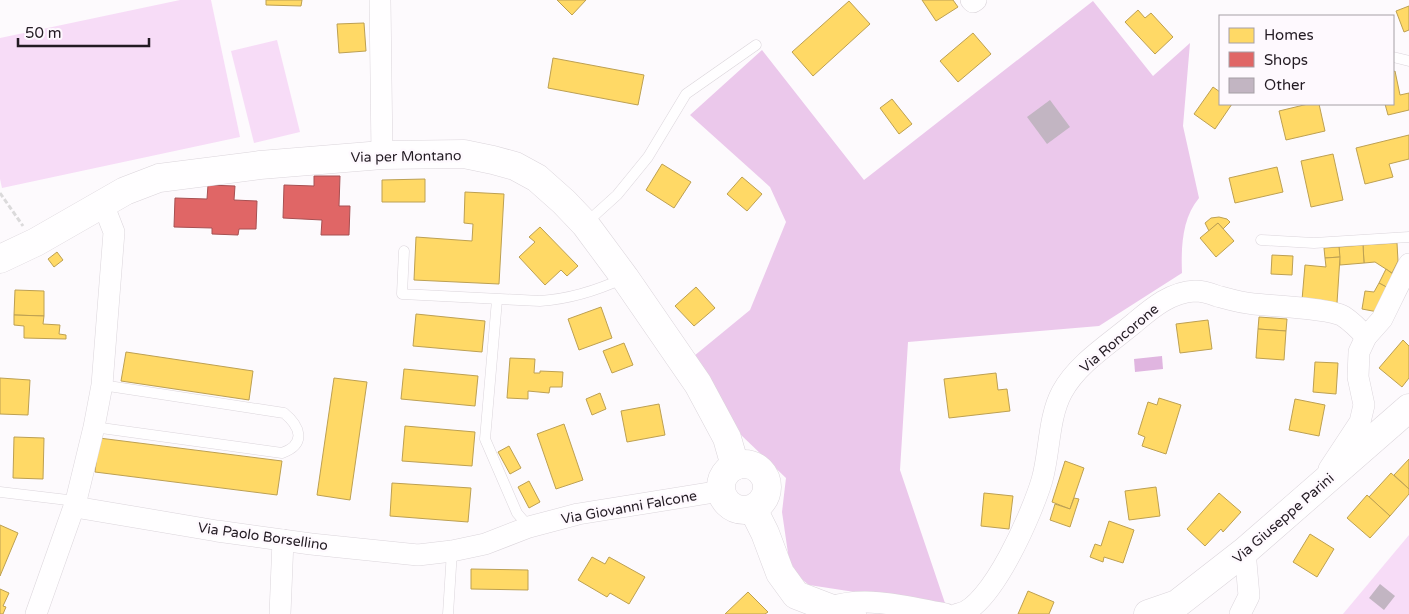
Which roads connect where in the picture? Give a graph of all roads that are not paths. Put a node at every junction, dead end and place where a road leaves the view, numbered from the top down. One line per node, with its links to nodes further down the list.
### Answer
1 (380, 0): 7 (street)
2 (971, 0): 3 (street)
3 (976, 0)
4 (756, 45): 9 (lane)
5 (1394, 57): 6 (lane)
6 (1409, 61)
7 (382, 155): 8 (street, Via per Montano); 9 (street, Via per Montano)
8 (100, 204): 13 (street, Via per Montano); 18 (street)
9 (585, 224): 15 (street, Via per Montano)
10 (1409, 237): 11 (lane)
11 (1261, 240)
12 (404, 251): 16 (lane)
13 (0, 260)
14 (1409, 264): 17 (street)
15 (625, 278): 16 (lane); 21 (street, Via per Montano)
16 (497, 300): 27 (lane)
17 (1366, 337): 22 (street); 36 (street, Via Roncorone)
18 (102, 385): 20 (street); 20 (lane)
19 (1409, 408): 22 (street, Via Giuseppe Parini)
20 (94, 426): 25 (street)
21 (735, 466): 23 (street); 26 (street)
22 (1317, 488): 30 (street, Via Giuseppe Parini)
23 (721, 491): 26 (street); 27 (street, Via Giovanni Falcone)
24 (0, 492): 25 (lane)
25 (76, 504): 28 (street, Via Paolo Borsellino); 32 (street)
26 (753, 509): 31 (street)
27 (529, 527): 29 (street, Via Giovanni Falcone)
28 (283, 540): 29 (street, Via Paolo Borsellino); 33 (street)
29 (452, 551): 34 (lane)
30 (1245, 551): 37 (street, Via Giuseppe Parini); 38 (street)
31 (841, 611): 35 (street)
32 (36, 614)
33 (280, 614)
34 (448, 614)
35 (946, 614)
36 (958, 614)
37 (1148, 614)
38 (1240, 614)

